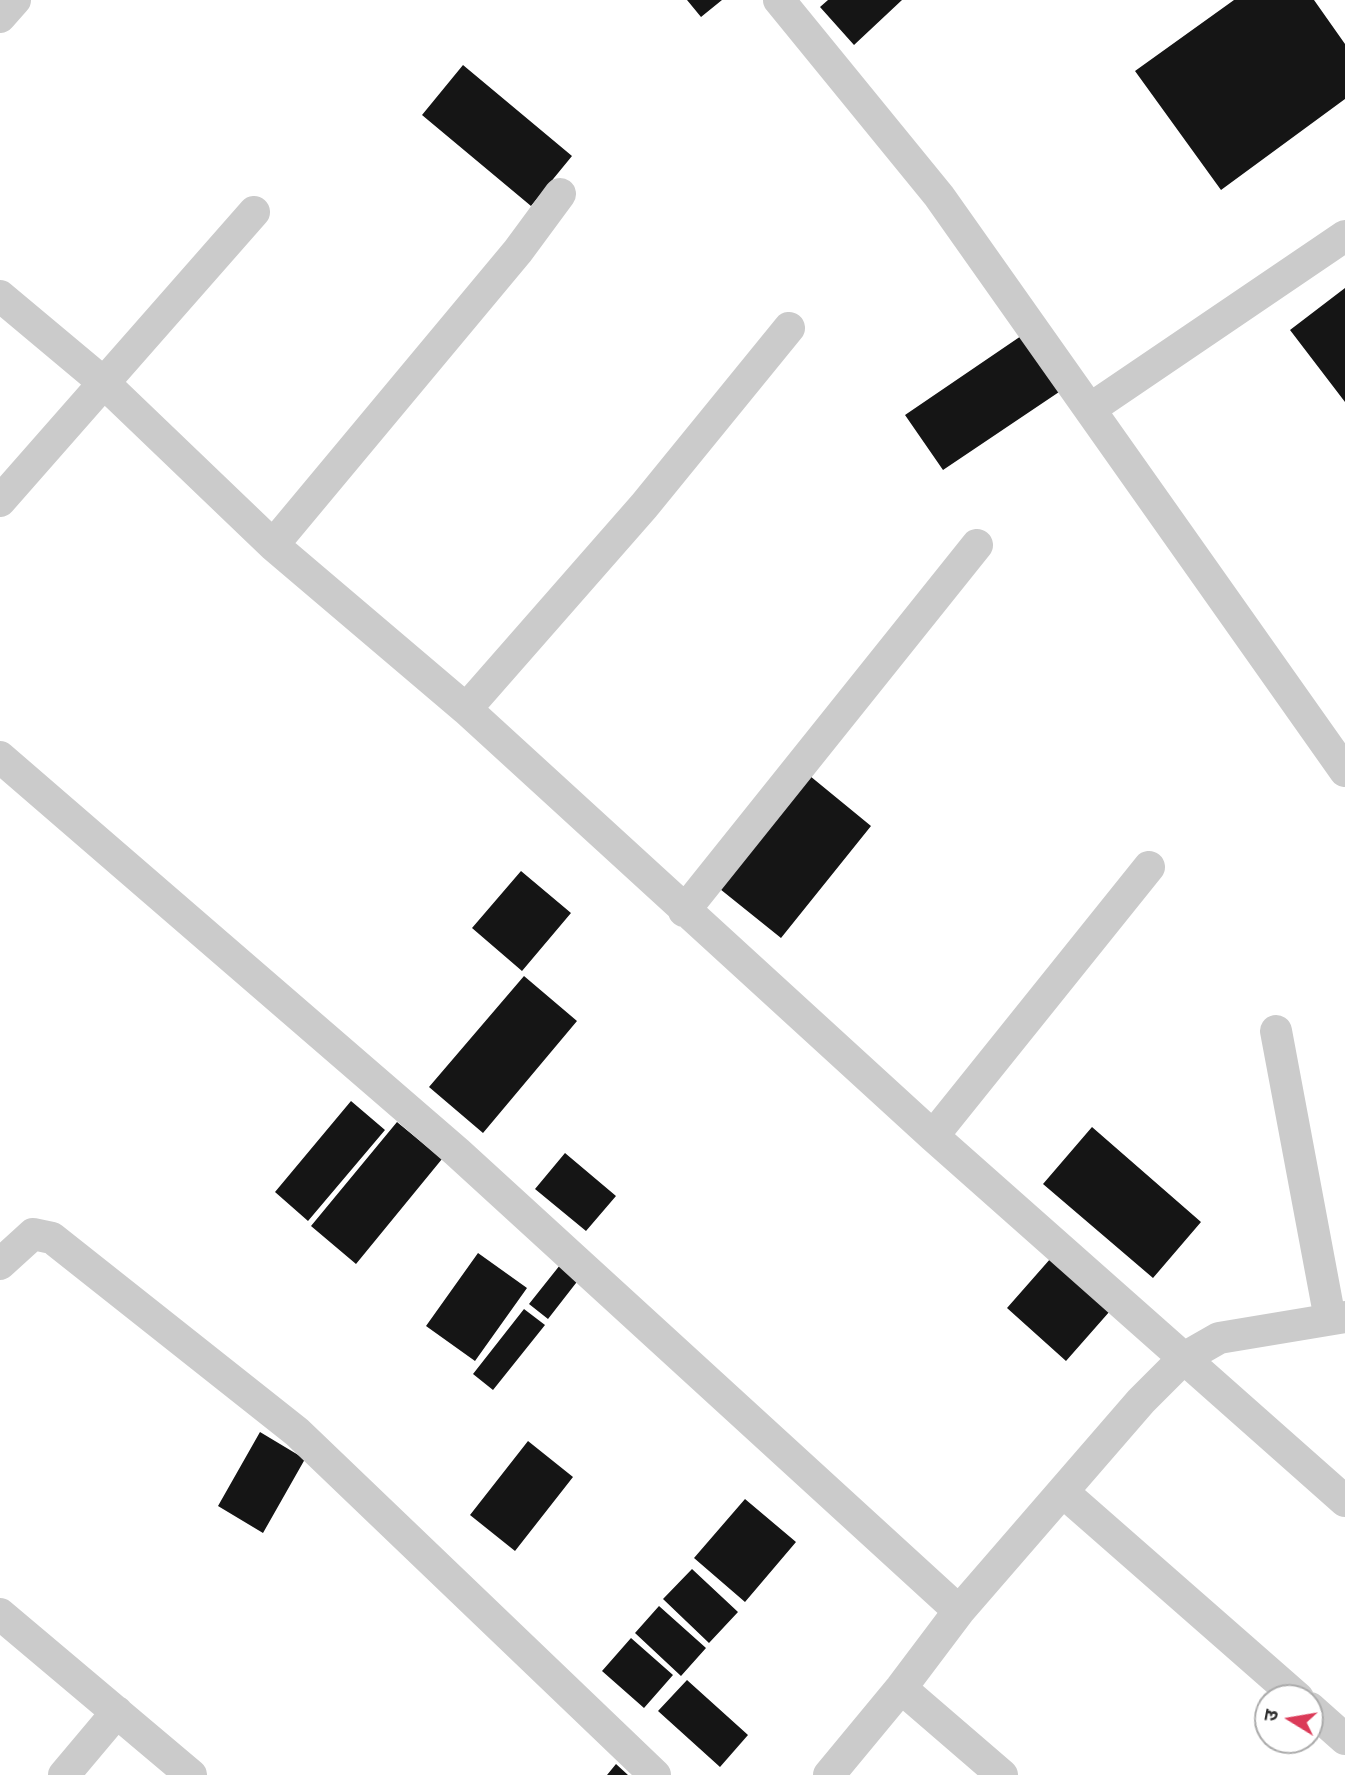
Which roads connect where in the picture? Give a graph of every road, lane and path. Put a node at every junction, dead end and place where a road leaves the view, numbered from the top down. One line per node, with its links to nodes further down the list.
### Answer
1 (15, 0): 3 (street)
2 (779, 0): 10 (street)
3 (0, 17)
4 (560, 194): 12 (street)
5 (254, 212): 9 (street)
6 (1345, 236): 10 (street)
7 (0, 296): 9 (street)
8 (789, 328): 14 (street)
9 (104, 383): 11 (street); 12 (street)
10 (1090, 409): 16 (street)
11 (0, 501)
12 (273, 545): 14 (street)
13 (977, 545): 18 (street)
14 (466, 709): 18 (street)
15 (0, 757): 26 (street)
16 (1345, 771)
17 (1149, 867): 20 (street)
18 (684, 911): 20 (street)
19 (1276, 1031): 22 (street)
20 (933, 1136): 23 (street)
21 (0, 1264): 35 (street)
22 (1337, 1318): 23 (street)
23 (1184, 1358): 24 (street); 25 (street)
24 (1063, 1492): 26 (street); 28 (street)
25 (1345, 1501)
26 (959, 1611): 29 (street)
27 (0, 1614): 30 (street)
28 (1282, 1684)
29 (901, 1688): 36 (street); 37 (street)
30 (117, 1712): 33 (street); 34 (street)
31 (1324, 1720): 32 (street)
32 (1345, 1739)
33 (64, 1775)
34 (191, 1775)
35 (655, 1775)
36 (829, 1775)
37 (1002, 1775)

